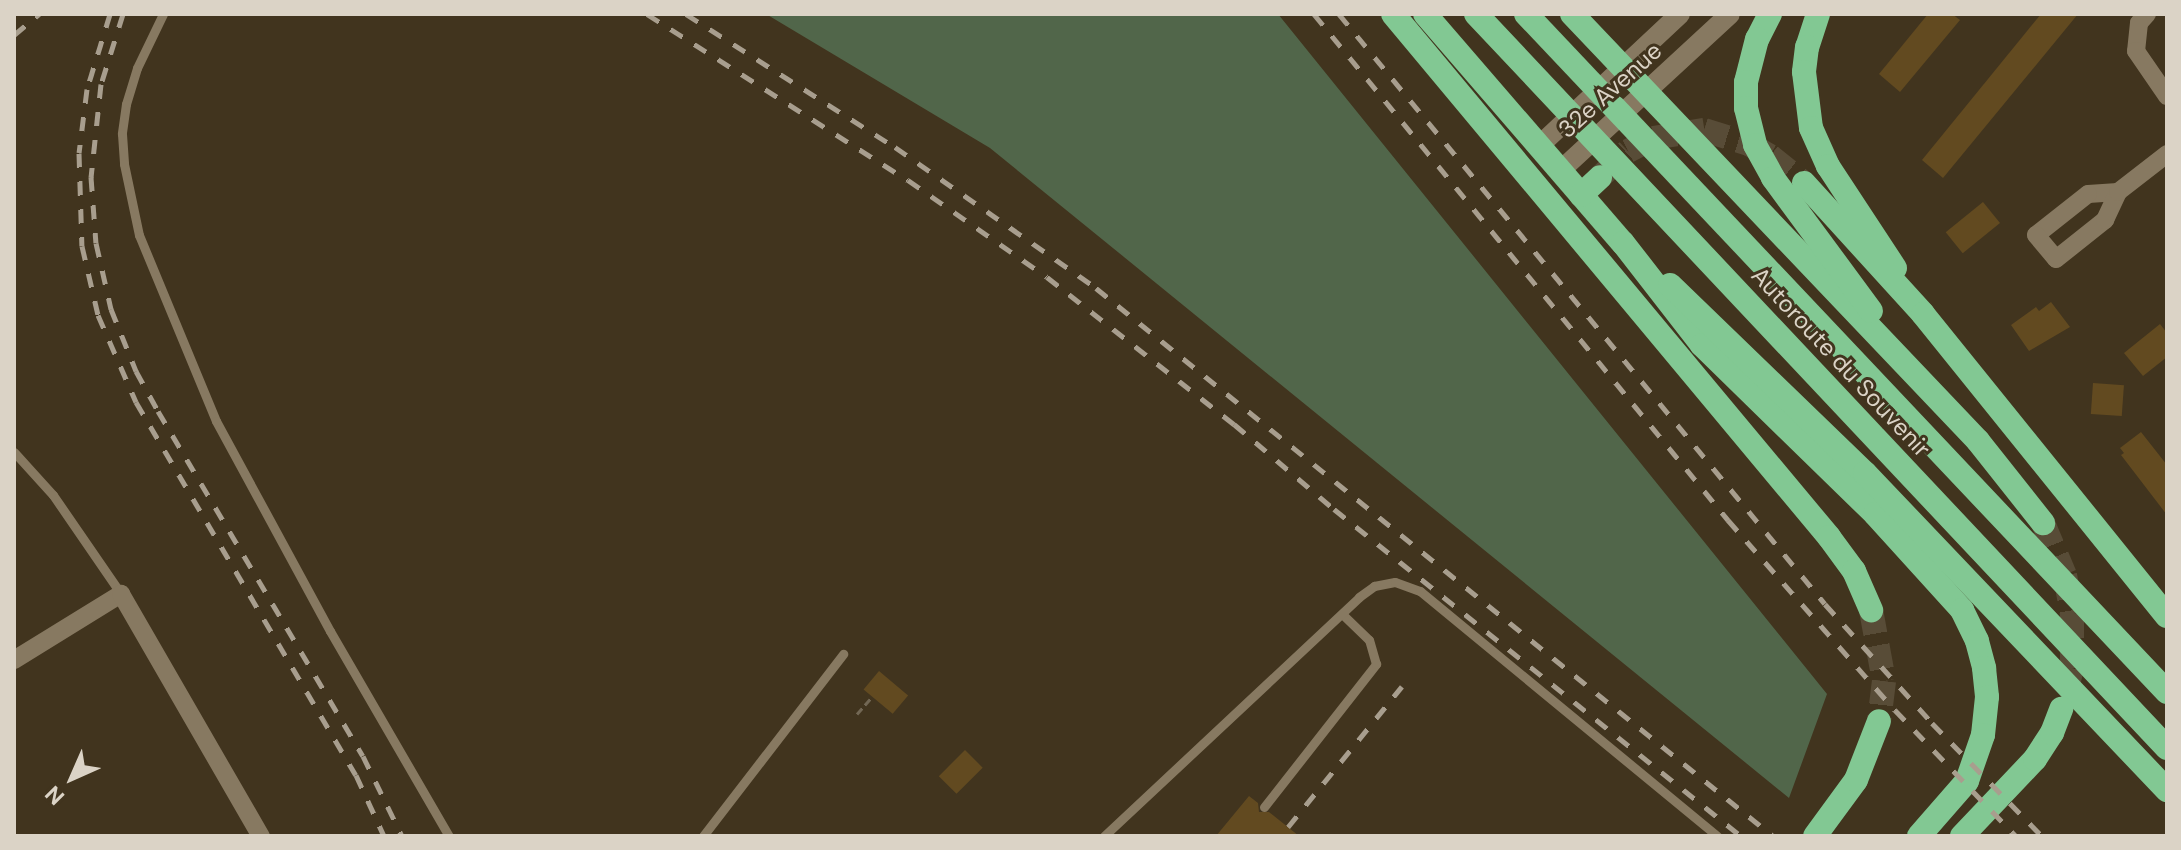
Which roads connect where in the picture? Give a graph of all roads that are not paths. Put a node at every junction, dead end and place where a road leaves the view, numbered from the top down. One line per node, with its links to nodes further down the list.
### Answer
1 (163, 14): 38 (lane)
2 (1393, 14): 26 (highway)
3 (1425, 14): 13 (highway)
4 (1476, 14): 34 (highway, Autoroute du Souvenir)
5 (1526, 14): 31 (highway, Autoroute du Souvenir)
6 (1572, 14): 22 (highway)
7 (1680, 14): 13 (main road, 32e Avenue)
8 (1730, 14): 15 (main road, 32e Avenue)
9 (1770, 14): 22 (highway)
10 (1818, 14): 21 (highway)
11 (2147, 14): 12 (street)
12 (2167, 96)
13 (1539, 146): 15 (highway)
14 (2167, 154): 18 (street)
15 (1560, 171): 19 (highway)
16 (1600, 177): 19 (highway)
17 (1804, 183): 21 (highway)
18 (2118, 192)
19 (1581, 195): 20 (highway)
20 (1623, 243): 35 (highway); 43 (highway)
21 (1923, 314): 28 (highway)
22 (1929, 390): 24 (highway)
23 (14, 452): 25 (lane)
24 (2043, 523)
25 (121, 594): 30 (street); 37 (street)
26 (1871, 610)
27 (1342, 614): 36 (lane); 40 (lane); 41 (lane)
28 (2167, 616)
29 (843, 654): 39 (lane)
30 (14, 660)
31 (2167, 692)
32 (2061, 709): 44 (highway)
33 (1879, 721): 42 (highway)
34 (2167, 748)
35 (2167, 790)
36 (1264, 807)
37 (261, 836)
38 (449, 836)
39 (703, 836)
40 (1104, 836)
41 (1717, 836)
42 (1815, 836)
43 (1920, 836)
44 (1962, 836)

